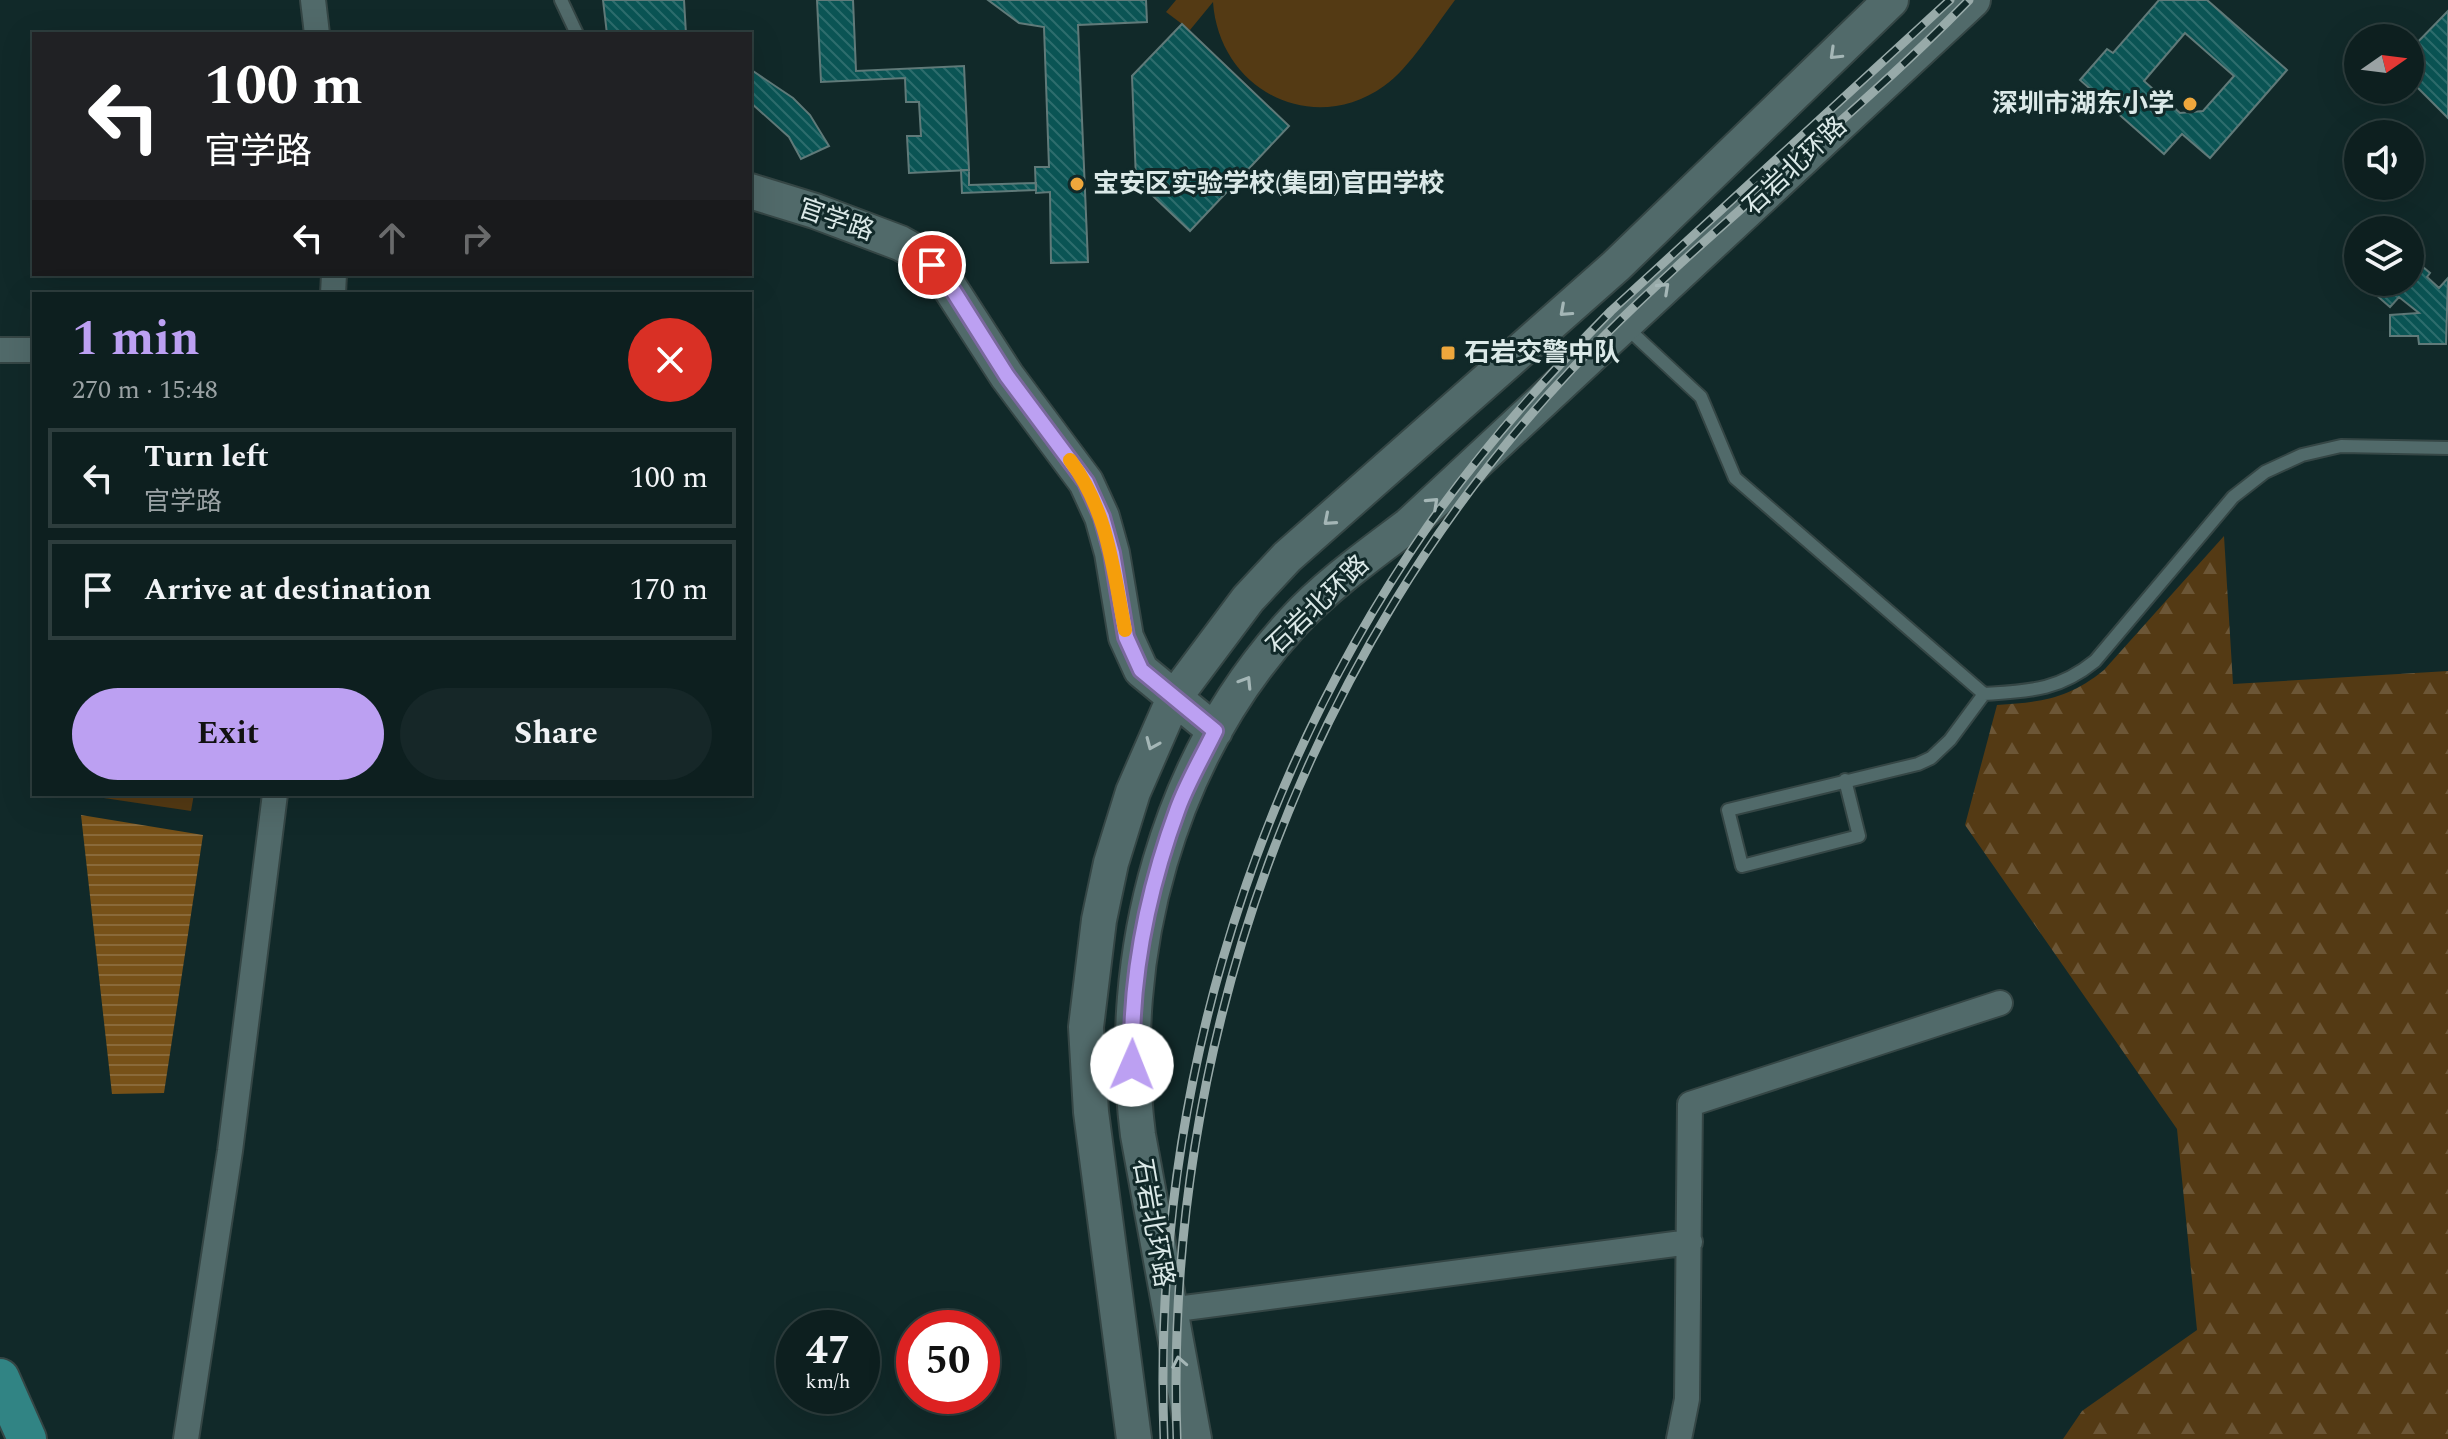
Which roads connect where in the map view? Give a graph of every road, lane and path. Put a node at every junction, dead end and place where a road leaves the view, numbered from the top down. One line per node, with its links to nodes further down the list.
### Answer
1 (313, 0): 5 (street)
2 (561, 0): 6 (lane)
3 (1891, 0): 13 (main road, 石岩北环路, one-way to 13)
4 (1973, 0): 8 (main road, 石岩北环路, one-way to 4)
5 (317, 32)
6 (576, 32)
7 (752, 192): 13 (main road, 官学路)
8 (1624, 325): 12 (lane); 14 (main road, 石岩北环路, one-way to 8)
9 (0, 350): 10 (street)
10 (32, 350)
11 (2448, 448): 12 (lane)
12 (1984, 694): 15 (lane)
13 (1174, 698): 14 (main road, 官学路); 23 (main road, 石岩北环路, one-way to 23)
14 (1215, 731): 19 (main road, 石岩北环路)
15 (1845, 780): 15 (lane)
16 (275, 796): 22 (street)
17 (2000, 1003): 18 (street)
18 (1690, 1242): 19 (street); 25 (street)
19 (1169, 1310): 24 (main road, 石岩北环路, one-way to 19)
20 (0, 1378): 21 (main road)
21 (27, 1439)
22 (186, 1439)
23 (1134, 1439)
24 (1194, 1439)
25 (1679, 1439)

